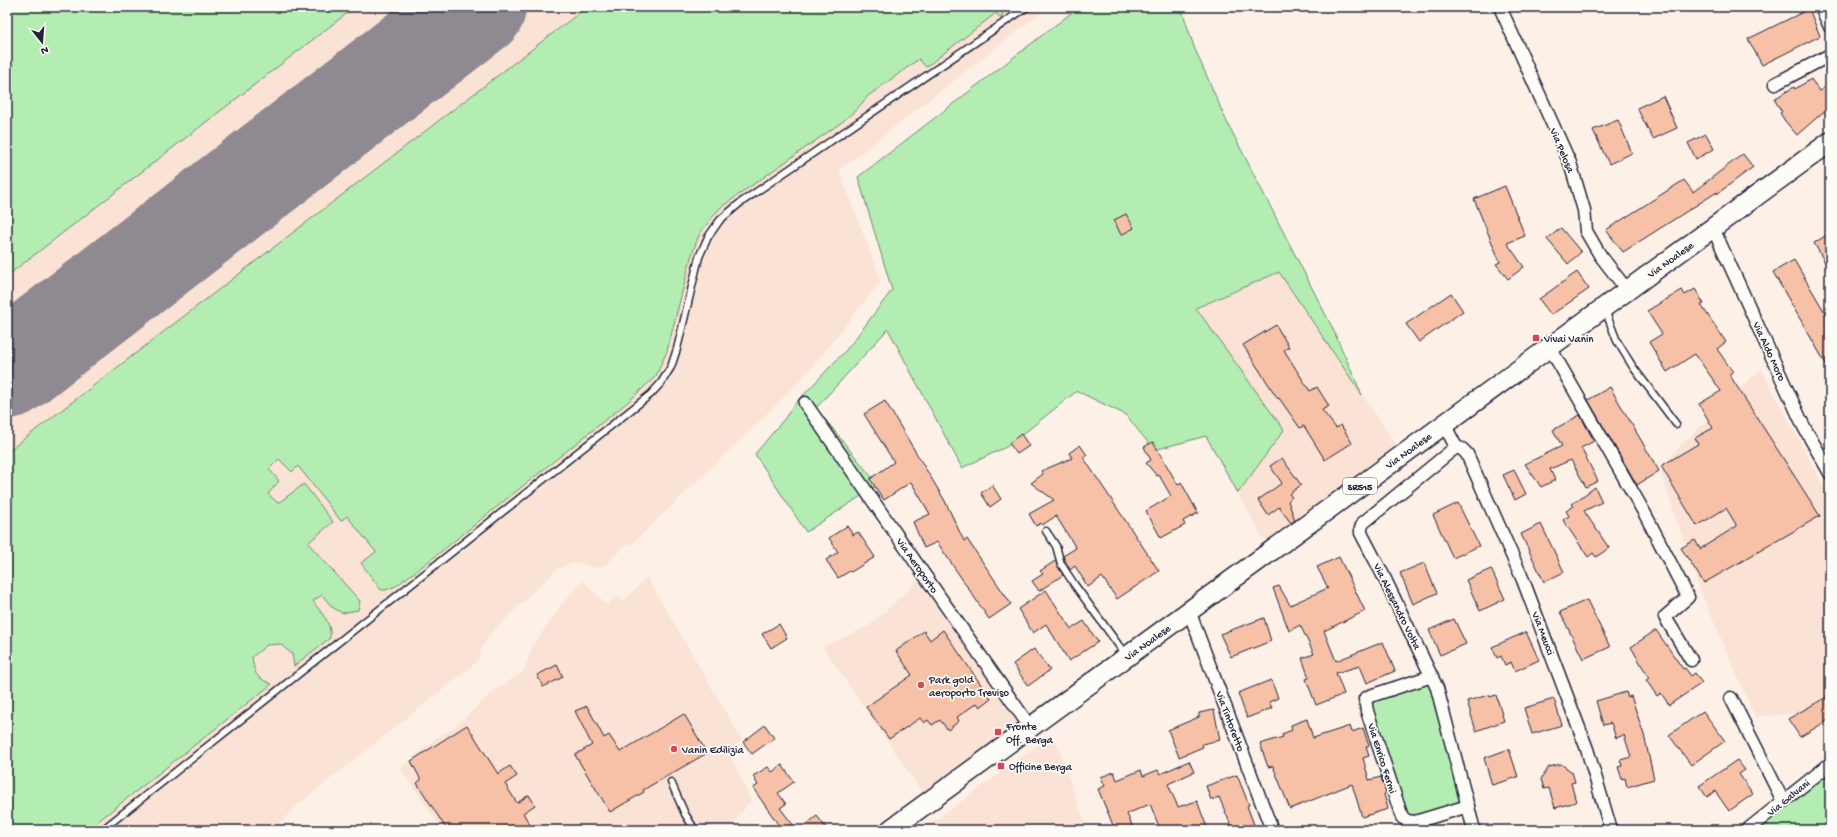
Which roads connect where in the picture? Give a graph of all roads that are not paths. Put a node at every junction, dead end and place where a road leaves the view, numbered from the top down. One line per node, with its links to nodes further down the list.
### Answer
1 (1027, 7): 28 (lane)
2 (1500, 7): 9 (street, Via Pelosa)
3 (1821, 7): 4 (street)
4 (1830, 27)
5 (1830, 55): 6 (street)
6 (1776, 84)
7 (1830, 142): 8 (main road, Via Noalese / SR515)
8 (1713, 228): 9 (main road, Via Noalese / SR515); 16 (street, Via Aldo Moro)
9 (1627, 290): 10 (main road, Via Noalese / SR515)
10 (1604, 307): 11 (main road, Via Noalese / SR515); 14 (lane)
11 (1549, 346): 13 (main road, Via Noalese / SR515); 20 (street)
12 (805, 403): 23 (street, Via Aeroporto)
13 (1444, 424): 15 (street); 18 (main road, Via Noalese / SR515)
14 (1676, 424)
15 (1456, 447): 21 (street, Via Alessandro Volta); 33 (street, Via Meucci)
16 (1830, 471)
17 (1046, 531): 19 (lane)
18 (1189, 611): 19 (main road, Via Noalese / SR515); 31 (street, Via Tintoretto)
19 (1127, 657): 23 (main road, Via Noalese / SR515)
20 (1691, 660)
21 (1432, 676): 27 (street, Via Alessandro Volta); 27 (street, Via Enrico Fermi)
22 (1731, 698): 26 (street)
23 (1030, 727): 30 (main road, Via Noalese / SR515)
24 (1829, 768): 26 (street, Via Galvani)
25 (671, 782): 29 (lane)
26 (1783, 802): 34 (street, Via Galvani)
27 (1468, 806): 32 (street, Via Alessandro Volta)
28 (102, 830)
29 (695, 830)
30 (890, 830)
31 (1272, 830)
32 (1474, 830)
33 (1611, 830)
34 (1747, 830)

